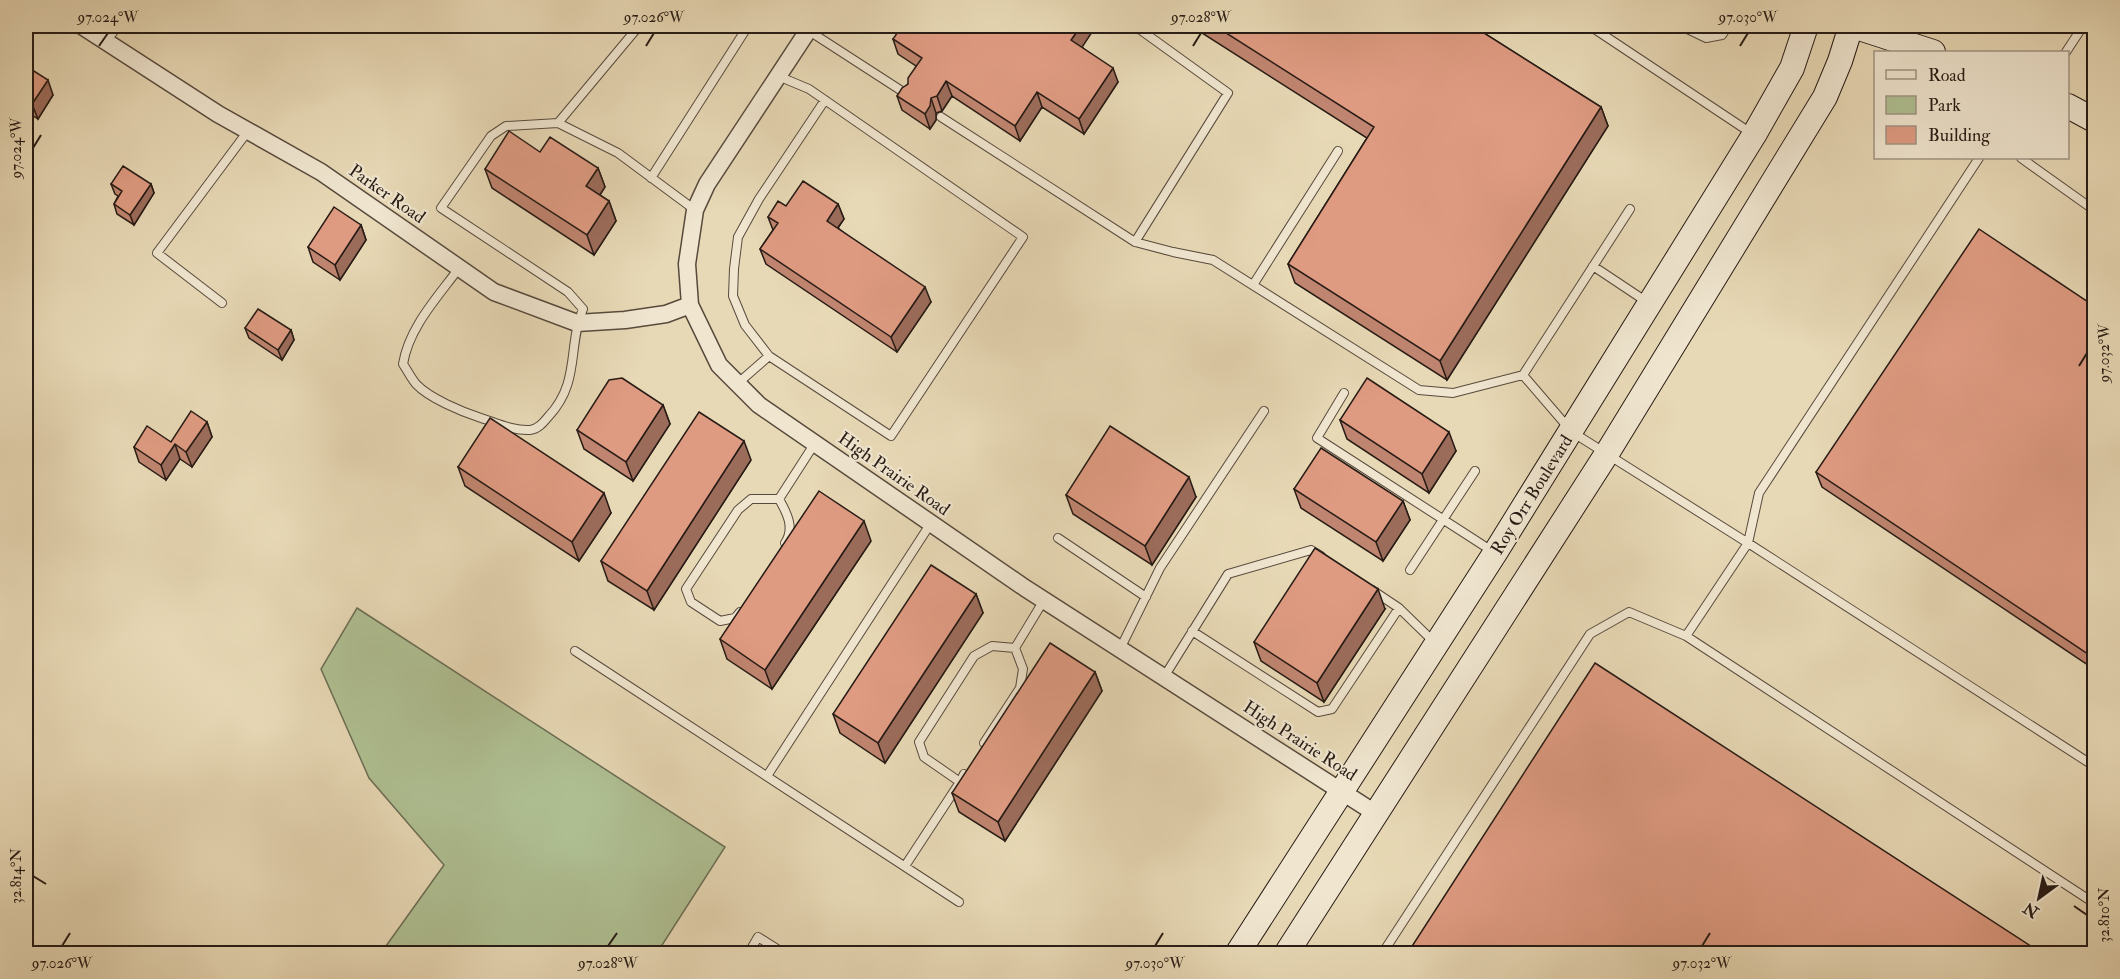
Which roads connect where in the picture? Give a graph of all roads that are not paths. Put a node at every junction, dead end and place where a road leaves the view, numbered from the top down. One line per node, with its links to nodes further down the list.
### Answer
1 (82, 26): 13 (street, Parker Road)
2 (118, 26): 13 (lane)
3 (639, 26): 22 (lane)
4 (748, 26): 28 (lane)
5 (1136, 26): 32 (lane)
6 (1590, 26): 24 (lane)
7 (1681, 26): 8 (lane)
8 (1728, 26)
9 (1806, 26): 24 (main road, Roy Orr Boulevard)
10 (1852, 26): 14 (main road); 47 (main road)
11 (2083, 26): 15 (lane)
12 (807, 27): 16 (street, High Prairie Road); 17 (lane)
13 (106, 41): 23 (street, Parker Road)
14 (1930, 51)
15 (2068, 51)
16 (778, 76): 18 (lane); 30 (street, High Prairie Road)
17 (908, 96)
18 (825, 100): 40 (lane); 40 (lane)
19 (2069, 107): 21 (main road)
20 (940, 117): 32 (lane)
21 (2094, 120)
22 (558, 123): 28 (lane); 39 (lane)
23 (248, 131): 34 (street, Parker Road); 36 (lane)
24 (1754, 135): 37 (main road, Roy Orr Boulevard)
25 (1338, 151): 35 (lane)
26 (1977, 159): 53 (lane)
27 (2022, 159): 31 (lane)
28 (651, 178): 30 (lane)
29 (1630, 209): 33 (lane)
30 (695, 210): 38 (street, High Prairie Road)
31 (2094, 210)
32 (1135, 242): 35 (lane)
33 (1593, 266): 37 (lane); 41 (lane)
34 (459, 268): 39 (street, Parker Road); 39 (lane)
35 (1253, 285): 41 (lane)
36 (222, 303)
37 (1650, 304): 45 (main road, Roy Orr Boulevard)
38 (690, 305): 39 (street, Parker Road); 42 (street, High Prairie Road)
39 (578, 322)
40 (769, 356): 42 (lane)
41 (1523, 375): 45 (lane)
42 (737, 384): 46 (street, High Prairie Road)
43 (1344, 393): 50 (lane)
44 (1264, 411): 59 (lane)
45 (1572, 432): 47 (lane); 54 (main road, Roy Orr Boulevard)
46 (815, 443): 49 (lane); 51 (street, High Prairie Road)
47 (1606, 455): 53 (lane); 76 (main road)
48 (1475, 471): 50 (lane)
49 (779, 499): 55 (lane); 60 (lane)
50 (1443, 519): 54 (lane); 57 (lane)
51 (931, 523): 61 (street, High Prairie Road); 73 (lane)
52 (1058, 538): 59 (lane)
53 (1748, 543): 64 (lane); 72 (lane)
54 (1495, 553): 65 (main road, Roy Orr Boulevard)
55 (778, 555)
56 (1331, 563): 63 (lane)
57 (1410, 570)
58 (1360, 582): 62 (lane)
59 (1146, 597): 67 (lane)
60 (747, 600)
61 (1044, 600): 66 (lane); 67 (street, High Prairie Road)
62 (1399, 608): 63 (lane); 65 (lane)
63 (1192, 631): 69 (lane)
64 (1686, 636): 79 (lane); 84 (lane)
65 (1436, 644): 75 (main road, Roy Orr Boulevard)
66 (1015, 648): 70 (lane); 74 (lane)
67 (1120, 649): 69 (street, High Prairie Road)
68 (575, 651): 73 (lane)
69 (1164, 677): 75 (street, High Prairie Road)
70 (978, 753)
71 (972, 763): 74 (lane)
72 (2094, 766)
73 (767, 776): 77 (lane)
74 (960, 782): 77 (lane)
75 (1341, 790): 76 (street, High Prairie Road); 82 (main road, Roy Orr Boulevard)
76 (1376, 813): 83 (main road)
77 (905, 866): 78 (lane)
78 (959, 902)
79 (2094, 903)
80 (748, 954): 81 (lane)
81 (785, 954)
82 (1237, 954)
83 (1286, 954)
84 (1382, 954)

